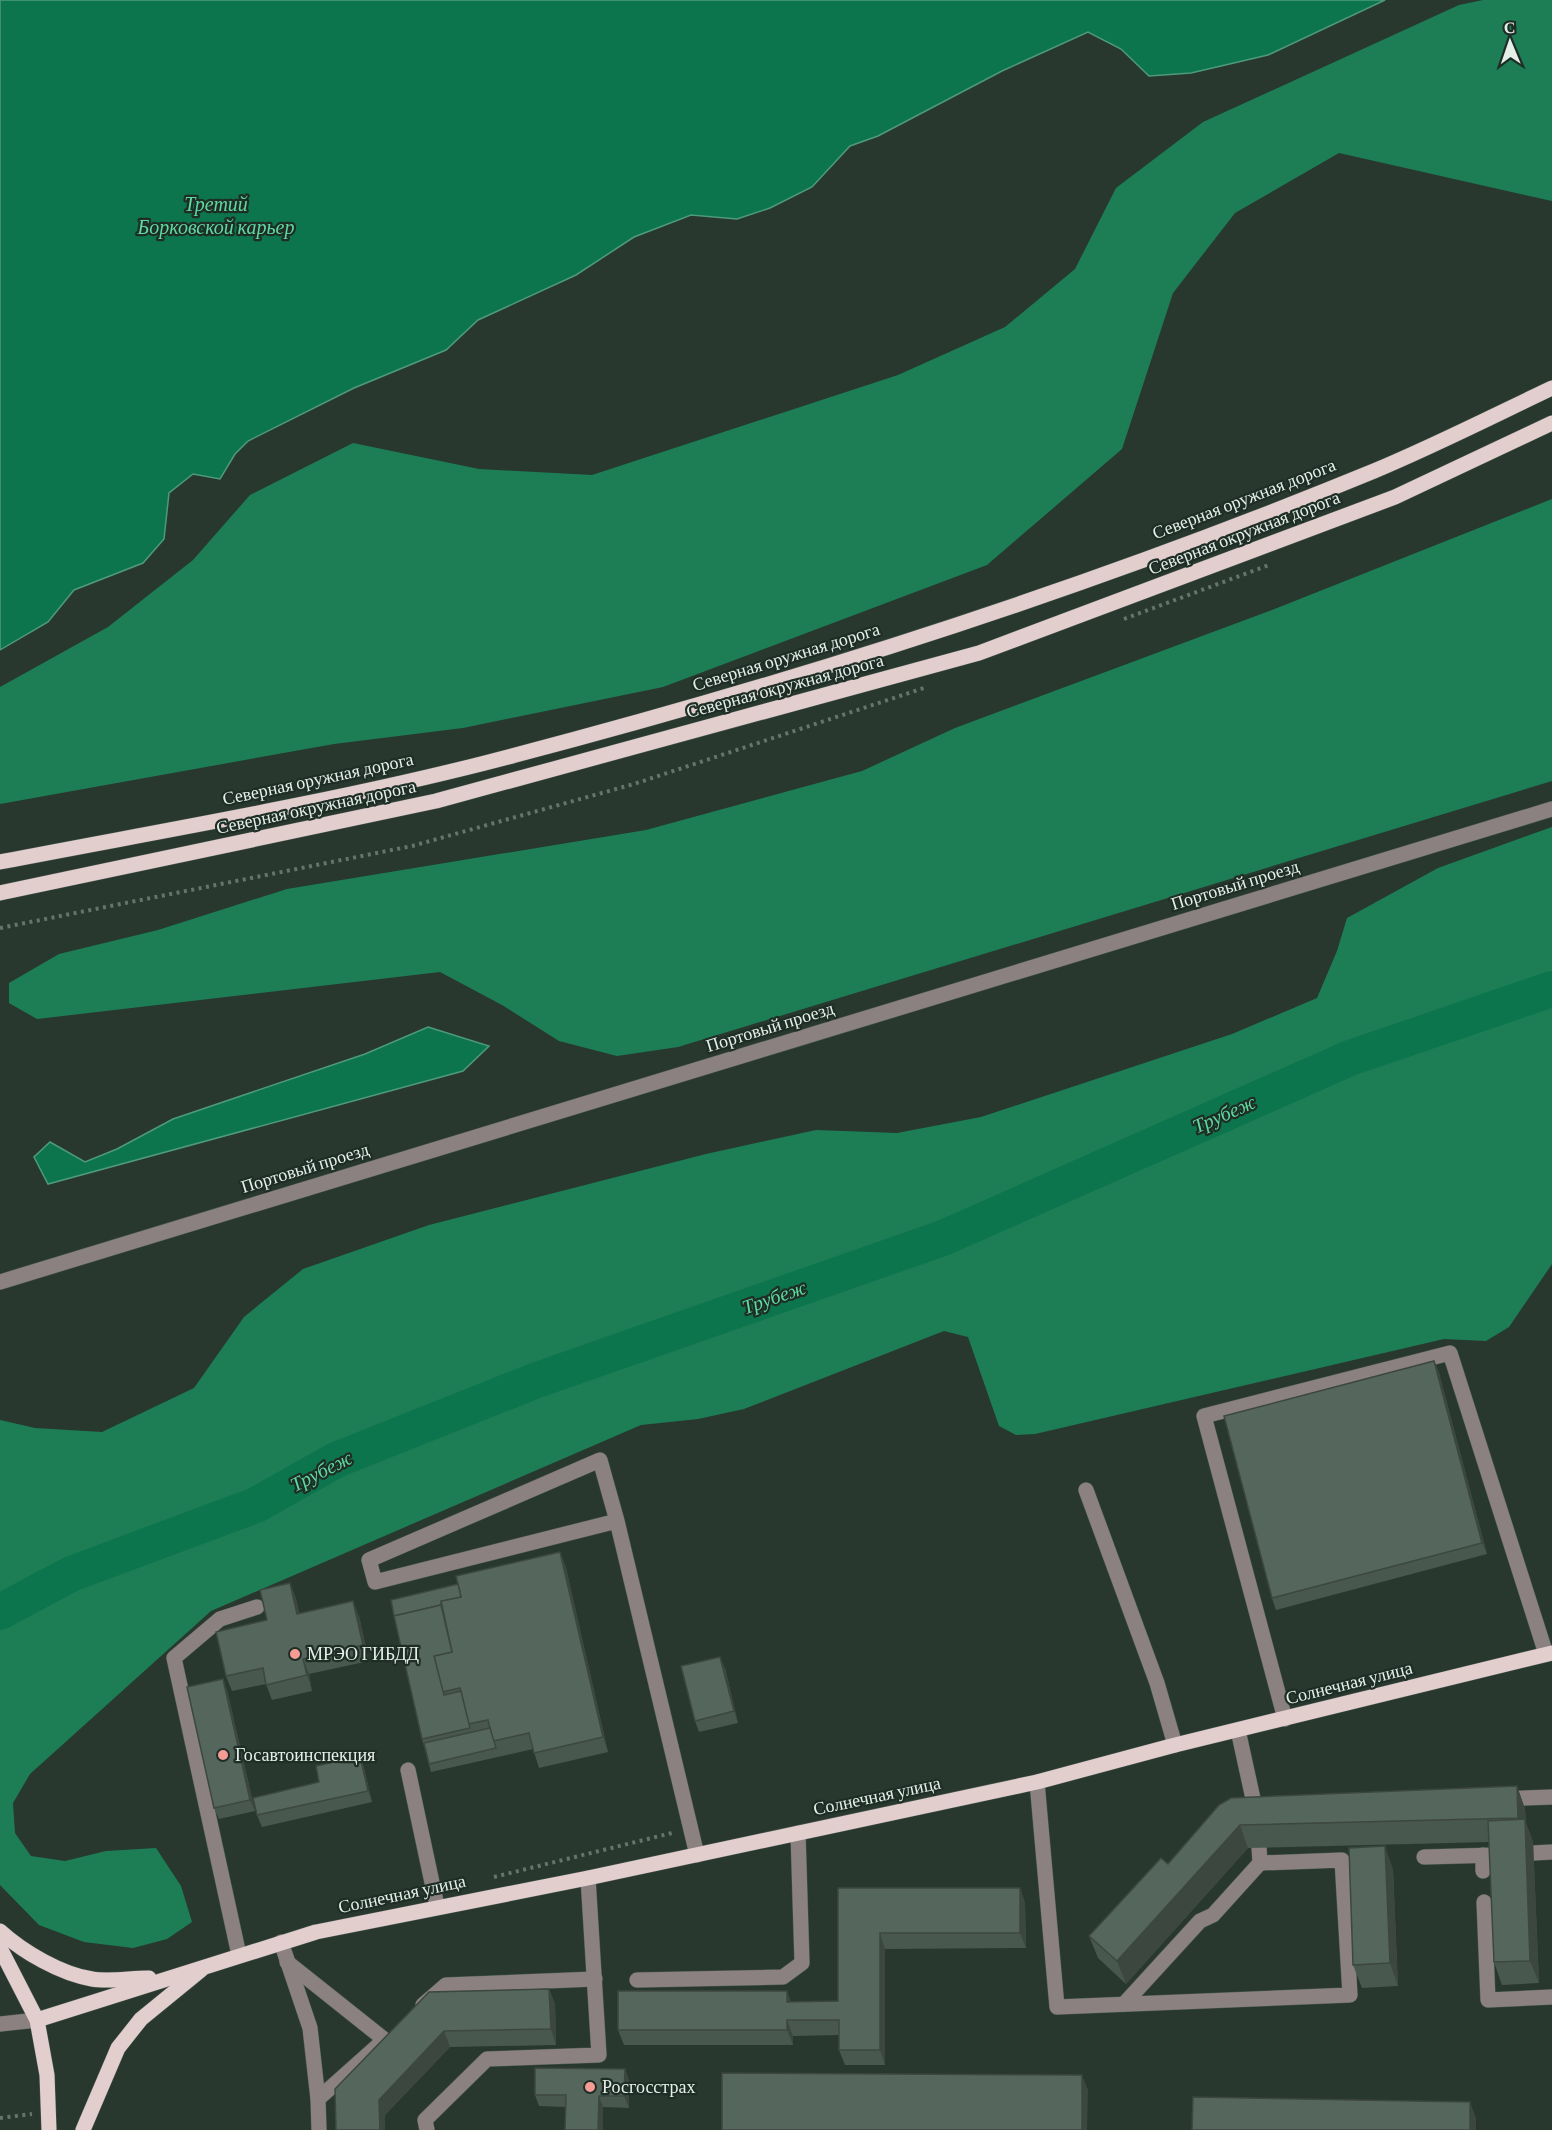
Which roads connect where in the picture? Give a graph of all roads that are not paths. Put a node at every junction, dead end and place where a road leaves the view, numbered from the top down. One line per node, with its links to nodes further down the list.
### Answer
1 (1552, 388): 4 (main road, Северная оружная дорога)
2 (1552, 423): 5 (main road, Северная окружная дорога)
3 (1552, 809): 6 (street, Портовый проезд)
4 (0, 862)
5 (0, 893)
6 (0, 1282)
7 (1086, 1490): 13 (street)
8 (617, 1521): 8 (street); 23 (street)
9 (257, 1607): 33 (street)
10 (1549, 1653): 11 (main road, Солнечная улица); 11 (street)
11 (1285, 1719): 12 (main road, Солнечная улица)
12 (1238, 1730): 13 (main road, Солнечная улица); 18 (street)
13 (1175, 1745): 15 (main road, Солнечная улица)
14 (408, 1770): 29 (street)
15 (1037, 1782): 19 (main road, Солнечная улица); 40 (street)
16 (1552, 1797): 17 (street)
17 (1481, 1800)
18 (1260, 1813)
19 (798, 1833): 23 (main road, Солнечная улица); 38 (street)
20 (1259, 1847): 26 (street)
21 (1552, 1852): 22 (street)
22 (1533, 1853)
23 (697, 1855): 27 (main road, Солнечная улица)
24 (1424, 1857): 25 (street)
25 (1487, 1860)
26 (1260, 1863): 40 (street); 40 (street)
27 (588, 1878): 29 (main road, Солнечная улица); 37 (street)
28 (1484, 1902): 39 (street)
29 (437, 1906): 31 (main road, Солнечная улица)
30 (0, 1931): 36 (main road)
31 (281, 1942): 33 (main road, Солнечная улица); 34 (street)
32 (0, 1948): 42 (main road)
33 (239, 1955): 35 (main road, Солнечная улица)
34 (287, 1962): 45 (street); 46 (street)
35 (208, 1964): 36 (main road, Солнечная улица); 48 (main road, Солнечная улица)
36 (167, 1977): 42 (main road, Солнечная улица)
37 (595, 1979): 41 (street); 50 (street)
38 (637, 1980)
39 (1552, 1997)
40 (1124, 2004)
41 (411, 2015)
42 (37, 2020): 43 (street); 47 (main road)
43 (0, 2024)
44 (397, 2028): 45 (street)
45 (385, 2040): 46 (street)
46 (318, 2099): 49 (street)
47 (49, 2130)
48 (82, 2130)
49 (319, 2130)
50 (426, 2130)

